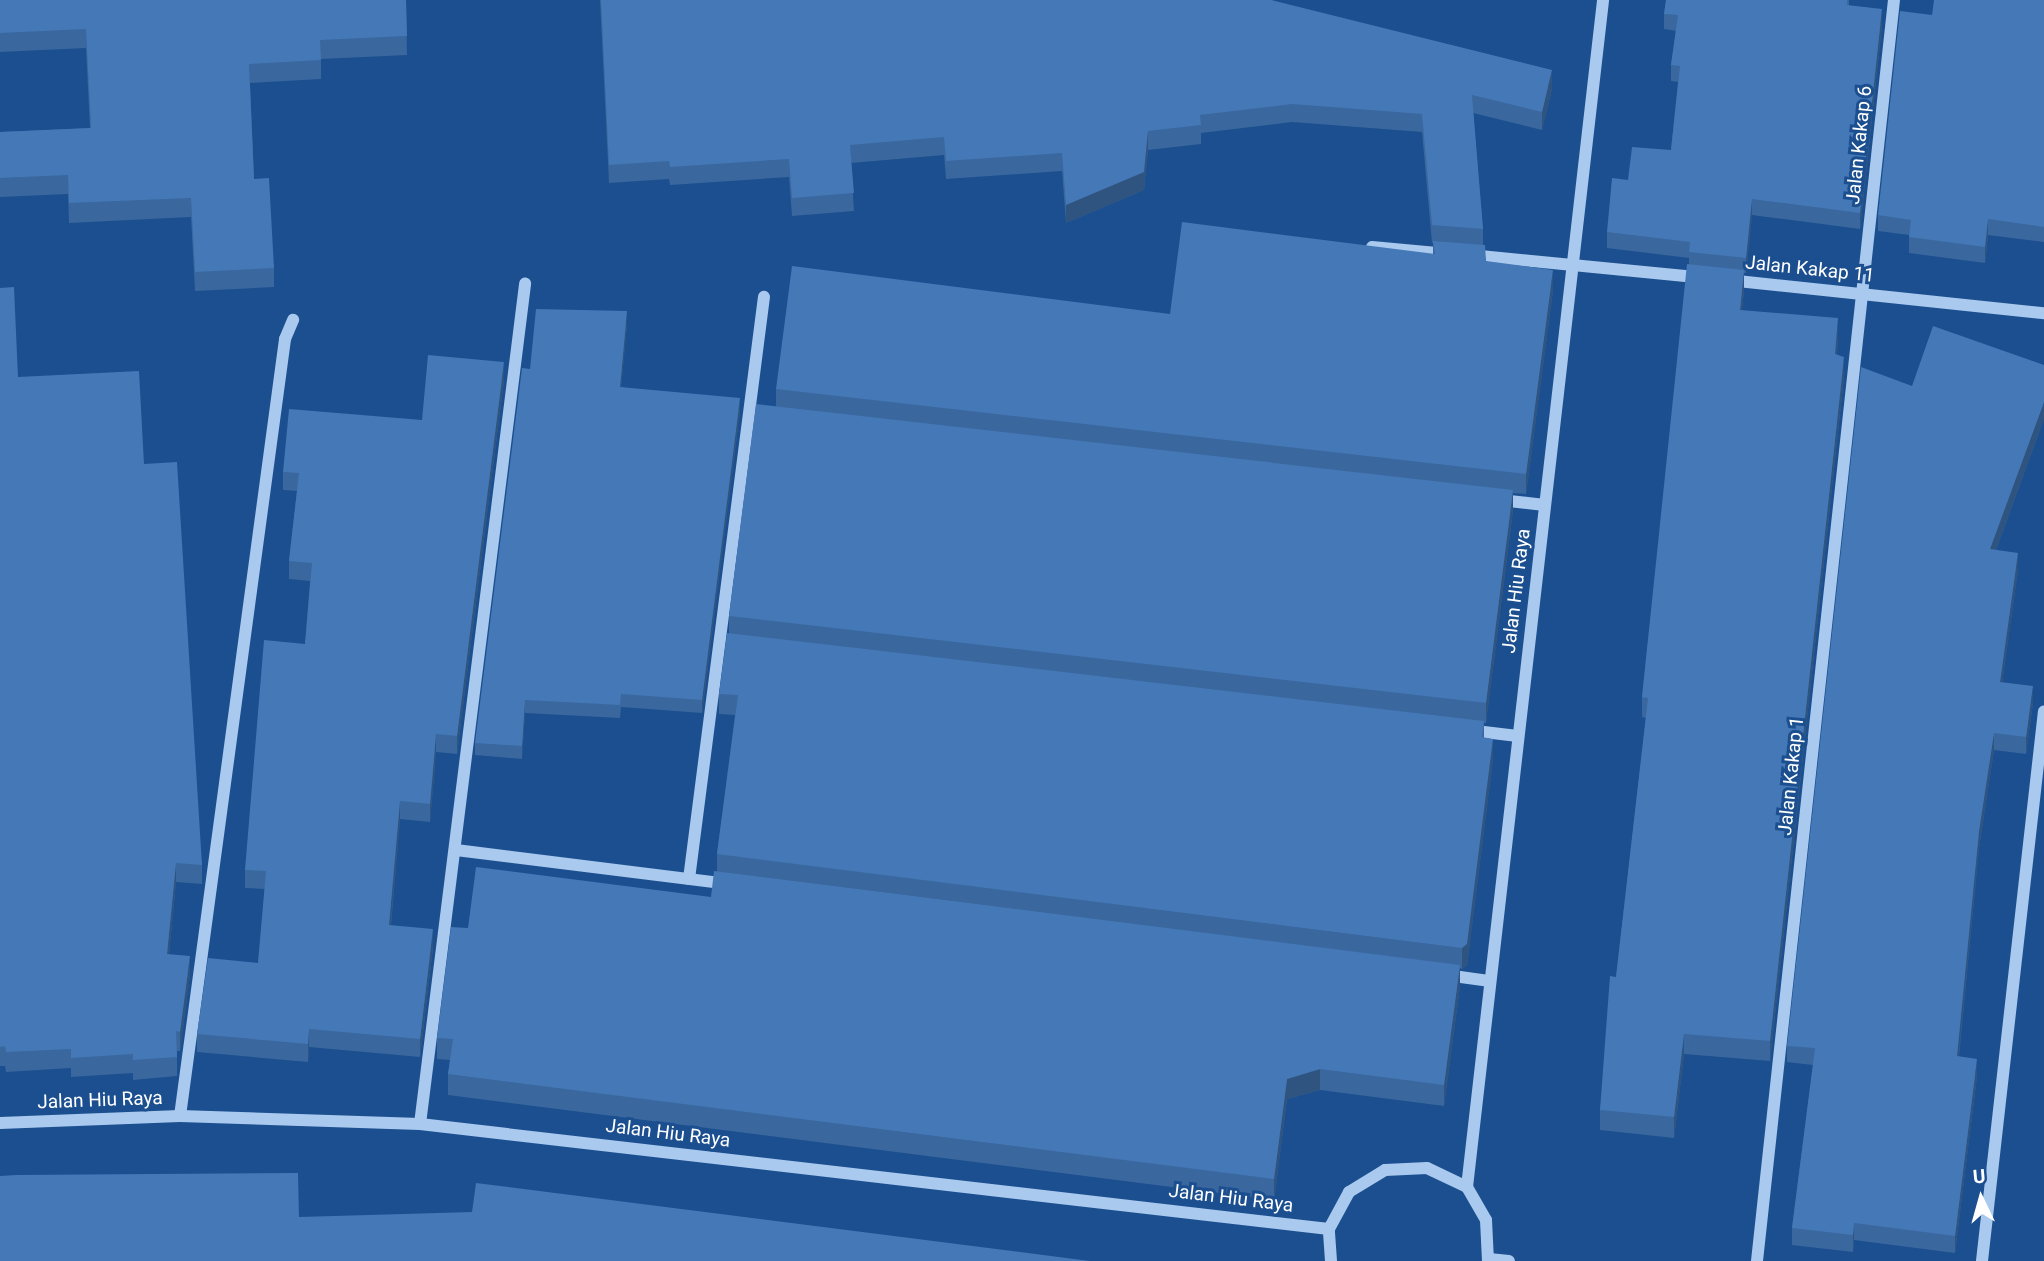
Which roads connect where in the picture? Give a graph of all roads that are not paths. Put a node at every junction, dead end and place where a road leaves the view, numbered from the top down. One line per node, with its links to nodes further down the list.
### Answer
1 (1603, 0): 4 (street, Jalan Hiu Raya)
2 (1894, 0): 6 (street, Jalan Kakap 6)
3 (1357, 246): 4 (street, Jalan Kakap 11)
4 (1573, 264): 6 (street, Jalan Kakap 11); 13 (street, Jalan Hiu Raya)
5 (525, 284): 19 (street)
6 (1863, 294): 8 (street, Jalan Kakap 11); 32 (street, Jalan Kakap 1)
7 (764, 298): 10 (street)
8 (2044, 313)
9 (293, 320): 24 (street)
10 (748, 415): 11 (street); 14 (street)
11 (762, 417)
12 (1490, 499): 13 (street)
13 (1545, 505): 18 (street, Jalan Hiu Raya)
14 (719, 644): 15 (street); 20 (street)
15 (733, 645)
16 (2044, 712): 33 (street)
17 (1450, 728): 18 (street)
18 (1518, 736): 23 (street, Jalan Hiu Raya)
19 (456, 850): 20 (street); 26 (street)
20 (689, 879): 21 (street)
21 (744, 886)
22 (1434, 974): 23 (street)
23 (1489, 981): 27 (street, Jalan Hiu Raya)
24 (180, 1116): 25 (street, Jalan Hiu Raya); 26 (street, Jalan Hiu Raya)
25 (0, 1123)
26 (420, 1124): 28 (street, Jalan Hiu Raya)
27 (1466, 1187): 28 (street); 29 (street)
28 (1329, 1229): 30 (street)
29 (1489, 1260): 31 (street)
30 (1331, 1261)
31 (1509, 1261)
32 (1757, 1261)
33 (1982, 1261)

